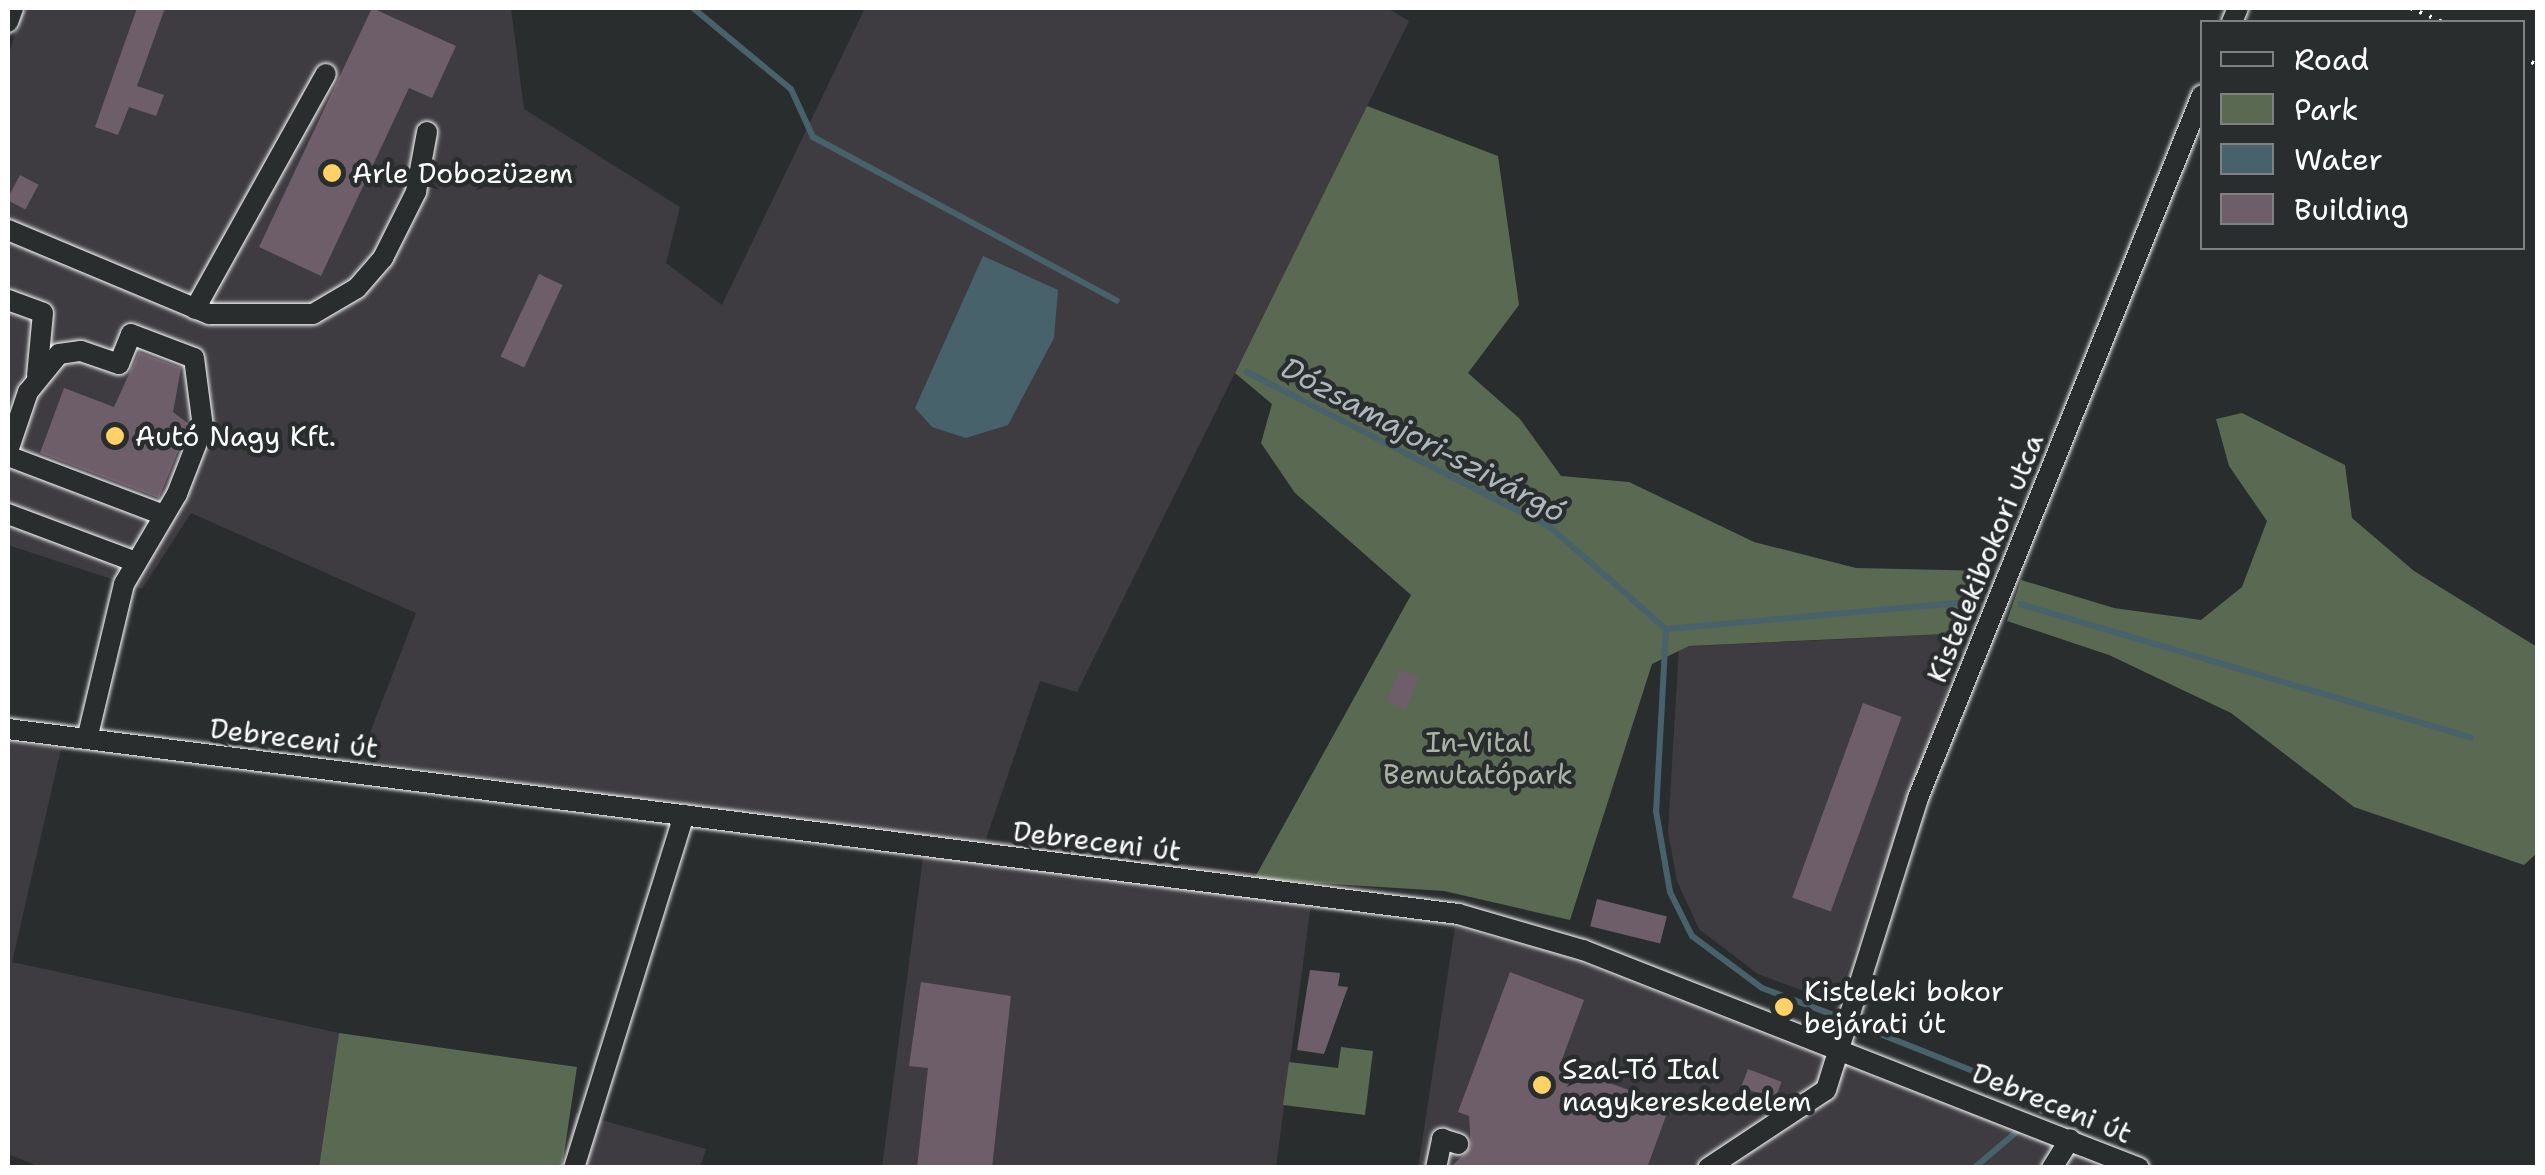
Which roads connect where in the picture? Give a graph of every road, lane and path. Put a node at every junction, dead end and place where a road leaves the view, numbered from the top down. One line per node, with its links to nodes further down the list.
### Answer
1 (13, 8): 4 (street)
2 (2410, 8): 3 (path)
3 (2438, 20)
4 (8, 22)
5 (326, 74): 10 (street)
6 (2200, 100): 19 (street, Kistelekibokori utca)
7 (426, 132): 10 (street)
8 (8, 230): 10 (street)
9 (8, 300): 11 (street)
10 (195, 309)
11 (37, 376): 12 (street); 14 (street)
12 (8, 454): 14 (street)
13 (8, 514): 15 (street)
14 (162, 515): 15 (street)
15 (136, 562): 17 (street)
16 (8, 729): 17 (street, Debreceni út)
17 (88, 740): 18 (street, Debreceni út)
18 (684, 816): 19 (street, Debreceni út); 22 (street)
19 (1842, 1050): 20 (street, Debreceni út); 24 (street, Kistelekibokori utca)
20 (2070, 1139): 25 (street); 26 (street, Debreceni út)
21 (1458, 1144): 23 (street)
22 (574, 1168)
23 (1436, 1168)
24 (1708, 1168)
25 (2052, 1168)
26 (2140, 1168)

